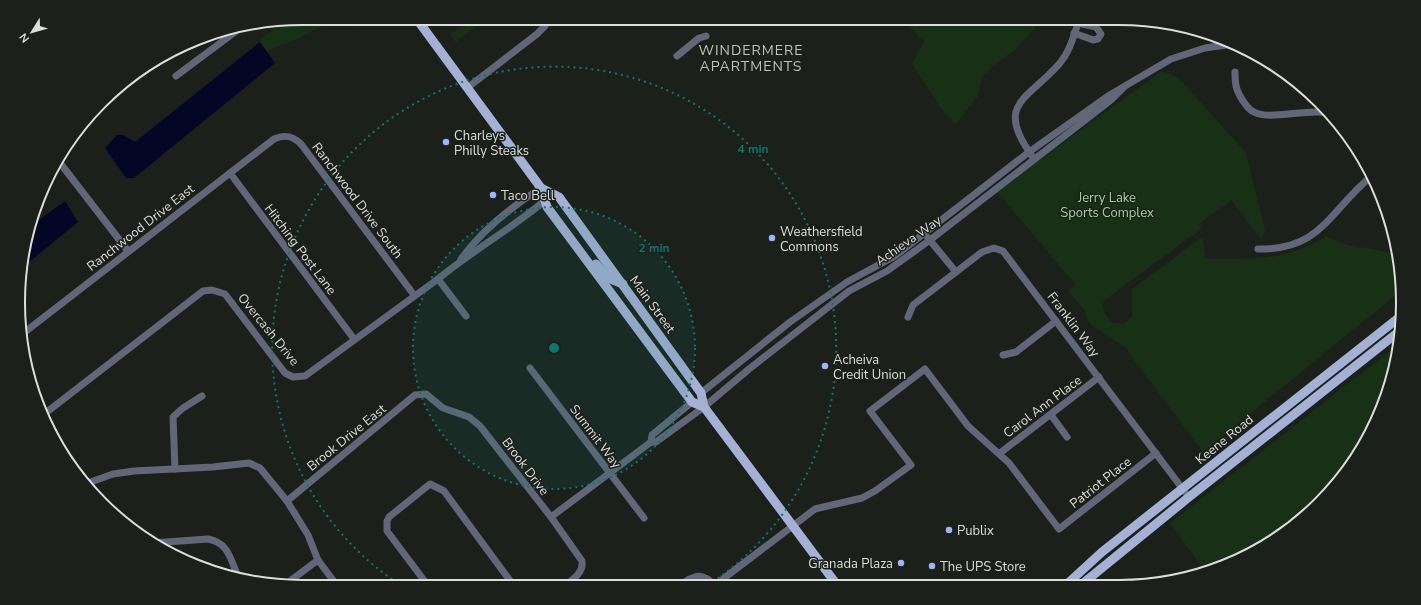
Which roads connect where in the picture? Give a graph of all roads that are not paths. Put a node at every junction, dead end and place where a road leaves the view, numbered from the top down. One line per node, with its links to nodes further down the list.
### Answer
1 (421, 25): 12 (main road, Main Street)
2 (545, 25): 12 (street)
3 (1077, 25): 5 (street)
4 (1091, 25): 5 (street)
5 (1074, 33): 16 (street)
6 (233, 34): 11 (street)
7 (706, 36): 9 (street)
8 (1223, 45): 13 (street, Achieva Way)
9 (677, 56)
10 (1235, 72): 14 (street)
11 (176, 76)
12 (467, 88): 21 (main road, Main Street)
13 (1123, 88): 16 (street, Achieva Way); 17 (street, Achieva Way)
14 (1319, 111)
15 (274, 139): 19 (street, Ranchwood Drive East); 33 (street, Ranchwood Drive South)
16 (1029, 152): 17 (street); 24 (street, Achieva Way)
17 (1034, 160): 25 (street, Achieva Way)
18 (62, 165): 27 (street)
19 (230, 173): 27 (street, Ranchwood Drive East); 40 (street, Hitching Post Lane)
20 (1367, 180): 26 (street)
21 (541, 188): 22 (main road, Main Street); 23 (main road, Main Street); 28 (street, Overcash Drive)
22 (552, 194): 23 (street, Overcash Drive); 32 (main road, Main Street)
23 (545, 200): 28 (street, Overcash Drive); 29 (main road, Main Street)
24 (923, 234): 25 (street); 45 (street, Achieva Way)
25 (930, 240): 30 (street); 48 (street, Achieva Way)
26 (1258, 249)
27 (128, 251): 38 (street, Ranchwood Drive East)
28 (459, 261): 31 (street, Overcash Drive)
29 (589, 263): 32 (main road); 47 (main road, Main Street)
30 (956, 272): 35 (street, Franklin Way); 36 (street, Franklin Way)
31 (438, 279): 33 (street, Overcash Drive); 34 (street)
32 (623, 284): 45 (main road, Main Street)
33 (414, 296): 40 (street, Overcash Drive)
34 (466, 316)
35 (908, 318)
36 (1056, 321): 41 (street); 43 (street, Franklin Way)
37 (1395, 321): 58 (main road, Keene Road)
38 (27, 331)
39 (1394, 335): 59 (main road, Keene Road)
40 (354, 339): 49 (street, Overcash Drive)
41 (1003, 355)
42 (530, 368): 56 (street, Summit Way)
43 (1099, 377): 50 (street, Carol Ann Place); 54 (street, Franklin Way)
44 (421, 393): 60 (street, Brook Drive East); 61 (street, Brook Drive)
45 (702, 393): 47 (main road); 48 (main road, Main Street)
46 (202, 396): 55 (street)
47 (692, 402): 48 (main road); 52 (street)
48 (704, 407): 52 (street, Achieva Way); 63 (main road, Main Street)
49 (47, 412)
50 (1051, 415): 51 (street); 53 (street, Carol Ann Place)
51 (1067, 438)
52 (651, 442): 56 (street)
53 (1000, 453): 54 (street, Patriot Place); 63 (street)
54 (1156, 453): 58 (street, Franklin Way)
55 (175, 469): 57 (street); 60 (street)
56 (610, 474): 61 (street); 62 (street, Summit Way)
57 (91, 482)
58 (1183, 488): 59 (street, Franklin Way); 76 (main road, Keene Road)
59 (1189, 496): 77 (main road, Keene Road)
60 (287, 501): 65 (street)
61 (551, 518): 71 (street, Brook Drive)
62 (644, 518)
63 (792, 526): 74 (street); 75 (main road, Main Street)
64 (163, 542): 66 (street)
65 (318, 560): 67 (street); 68 (street)
66 (236, 572)
67 (292, 579)
68 (333, 580)
69 (424, 580): 70 (street)
70 (510, 580)
71 (572, 580)
72 (688, 580): 73 (street)
73 (709, 580)
74 (722, 580)
75 (832, 580)
76 (1071, 580)
77 (1087, 580)

